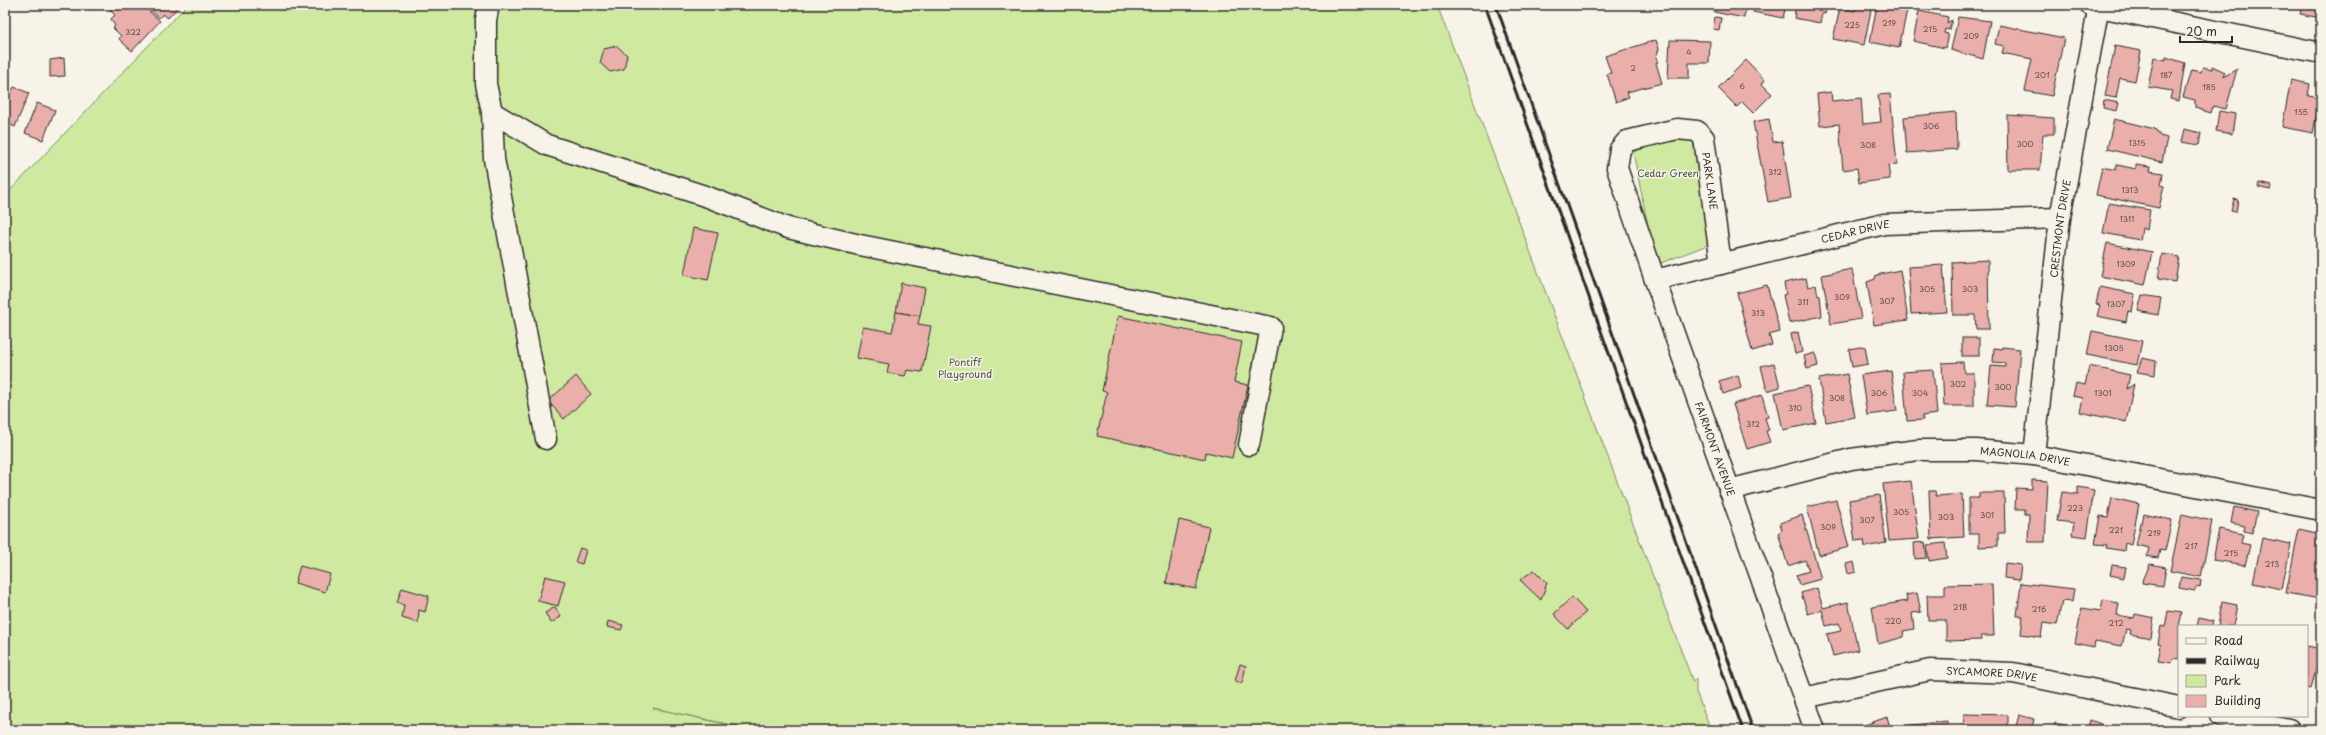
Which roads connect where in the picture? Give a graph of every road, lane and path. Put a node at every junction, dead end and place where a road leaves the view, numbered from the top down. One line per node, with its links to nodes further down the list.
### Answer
1 (489, 5): 4 (street)
2 (2096, 6): 3 (street); 6 (street, CRESTMONT DRIVE)
3 (2321, 53)
4 (492, 112): 9 (street); 10 (street)
5 (1617, 168): 7 (street, PARK LANE); 8 (street, FAIRMONT AVENUE)
6 (2060, 218): 7 (street, CEDAR DRIVE); 11 (street, CRESTMONT DRIVE)
7 (1721, 264): 8 (street, CEDAR DRIVE)
8 (1655, 280): 12 (street, FAIRMONT AVENUE)
9 (546, 440)
10 (1249, 445)
11 (2034, 455): 12 (street, MAGNOLIA DRIVE); 13 (street, MAGNOLIA DRIVE)
12 (1729, 490): 14 (street, FAIRMONT AVENUE)
13 (2321, 510)
14 (1804, 698): 15 (street, SYCAMORE DRIVE); 17 (street, FAIRMONT AVENUE)
15 (2178, 707)
16 (2226, 717): 18 (street)
17 (1815, 730)
18 (2289, 730)

